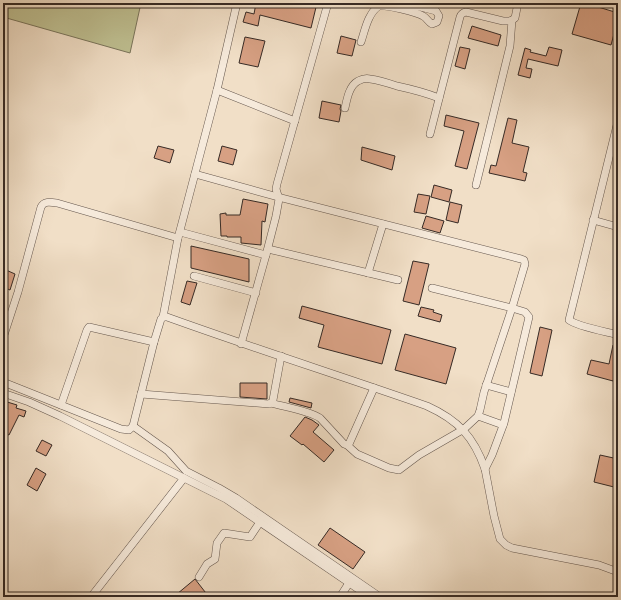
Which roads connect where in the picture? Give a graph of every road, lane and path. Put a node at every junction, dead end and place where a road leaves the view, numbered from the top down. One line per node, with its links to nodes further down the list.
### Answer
1 (237, 3): 7 (street)
2 (328, 3): 11 (street)
3 (405, 3): 6 (street)
4 (518, 3): 5 (street)
5 (512, 20): 8 (street); 14 (street)
6 (361, 42)
7 (217, 90): 11 (street); 13 (street)
8 (439, 98): 9 (street); 12 (street)
9 (345, 108)
10 (618, 121): 16 (street)
11 (295, 122): 15 (street)
12 (430, 134)
13 (195, 174): 15 (street); 19 (street)
14 (476, 185)
15 (278, 197): 17 (street); 20 (street)
16 (593, 220): 18 (street); 28 (street)
17 (383, 224): 21 (street); 26 (street)
18 (618, 227)
19 (179, 235): 20 (street); 27 (street); 29 (street)
20 (267, 252): 21 (street); 25 (street)
21 (368, 273): 23 (street)
22 (194, 276): 25 (street)
23 (398, 280)
24 (432, 288): 26 (street)
25 (256, 293): 31 (street)
26 (512, 308): 34 (street); 36 (street)
27 (163, 317): 30 (street); 31 (street)
28 (618, 335)
29 (3, 336)
30 (154, 342): 38 (street); 40 (street)
31 (241, 344): 32 (street)
32 (281, 356): 35 (street); 39 (street)
33 (3, 382): 40 (street)
34 (486, 385): 36 (street); 41 (street)
35 (374, 388): 44 (street); 45 (street)
36 (511, 392): 42 (street)
37 (3, 393): 47 (street)
38 (141, 394): 39 (street); 43 (street)
39 (271, 403): 45 (street)
40 (61, 405): 43 (street)
41 (478, 416): 42 (street); 44 (street)
42 (503, 425): 46 (street)
43 (133, 426): 55 (street)
44 (464, 430): 45 (street); 46 (street)
45 (347, 446)
46 (485, 469): 49 (street)
47 (184, 478): 48 (street); 52 (street)
48 (260, 522): 50 (street); 51 (street)
49 (617, 569)
50 (199, 577)
51 (349, 582): 53 (street); 54 (street)
52 (91, 597)
53 (340, 597)
54 (370, 597)
55 (380, 597)

